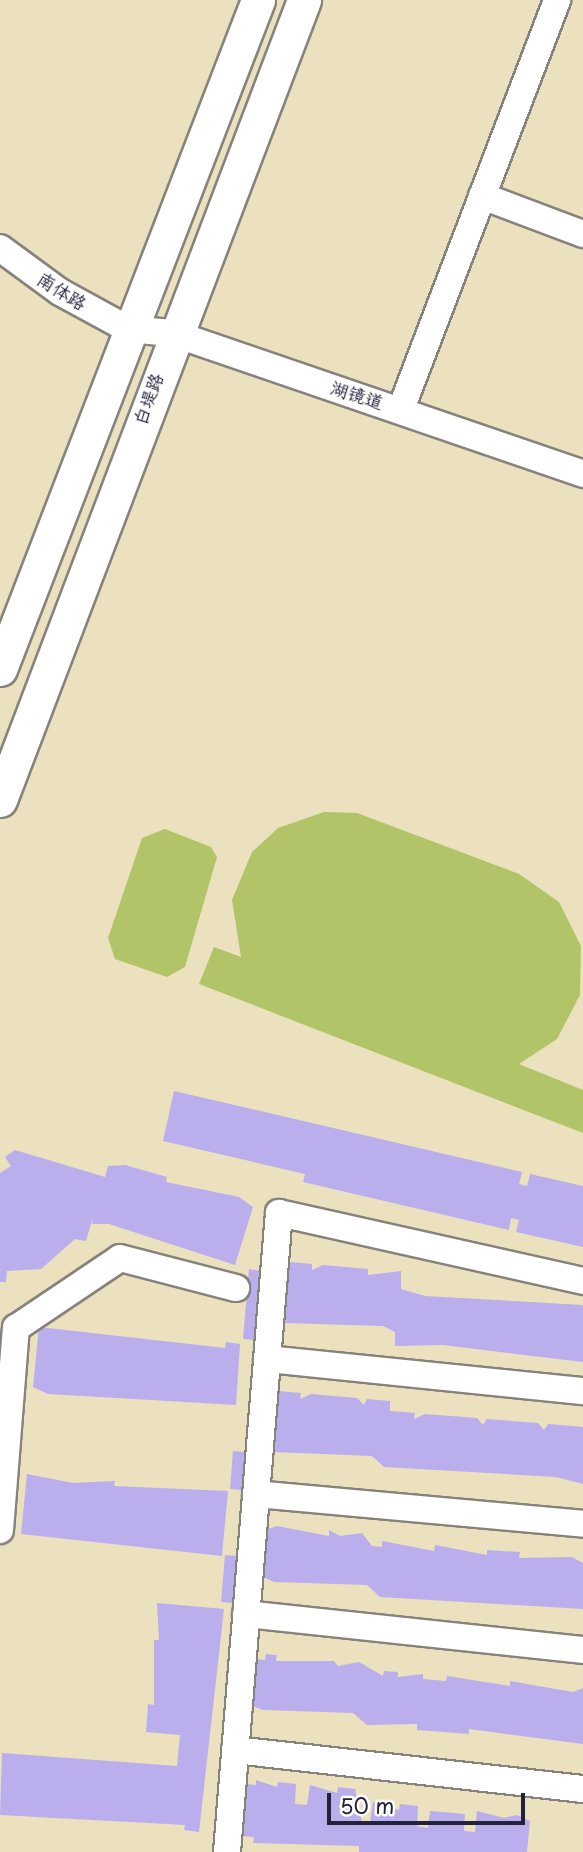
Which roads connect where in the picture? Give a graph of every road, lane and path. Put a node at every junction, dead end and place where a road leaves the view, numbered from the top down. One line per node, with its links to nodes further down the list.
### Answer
1 (258, 0): 7 (main road)
2 (304, 0): 8 (main road, 白堤路)
3 (556, 0): 4 (street)
4 (482, 196): 5 (street); 9 (street)
5 (583, 234)
6 (0, 248): 7 (street, 南体路)
7 (128, 328): 8 (street, 湖镜道); 11 (main road)
8 (172, 333): 9 (street, 湖镜道); 12 (main road, 白堤路)
9 (401, 409): 10 (street, 湖镜道)
10 (583, 474)
11 (0, 669)
12 (0, 800)
13 (583, 1281): 15 (street)
14 (236, 1288): 19 (street)
15 (267, 1359): 16 (street); 17 (street)
16 (583, 1391)
17 (256, 1494): 18 (street); 20 (street)
18 (583, 1524)
19 (0, 1530)
20 (246, 1614): 21 (street); 22 (street)
21 (583, 1650)
22 (235, 1750): 23 (street); 24 (street)
23 (583, 1789)
24 (227, 1852)

